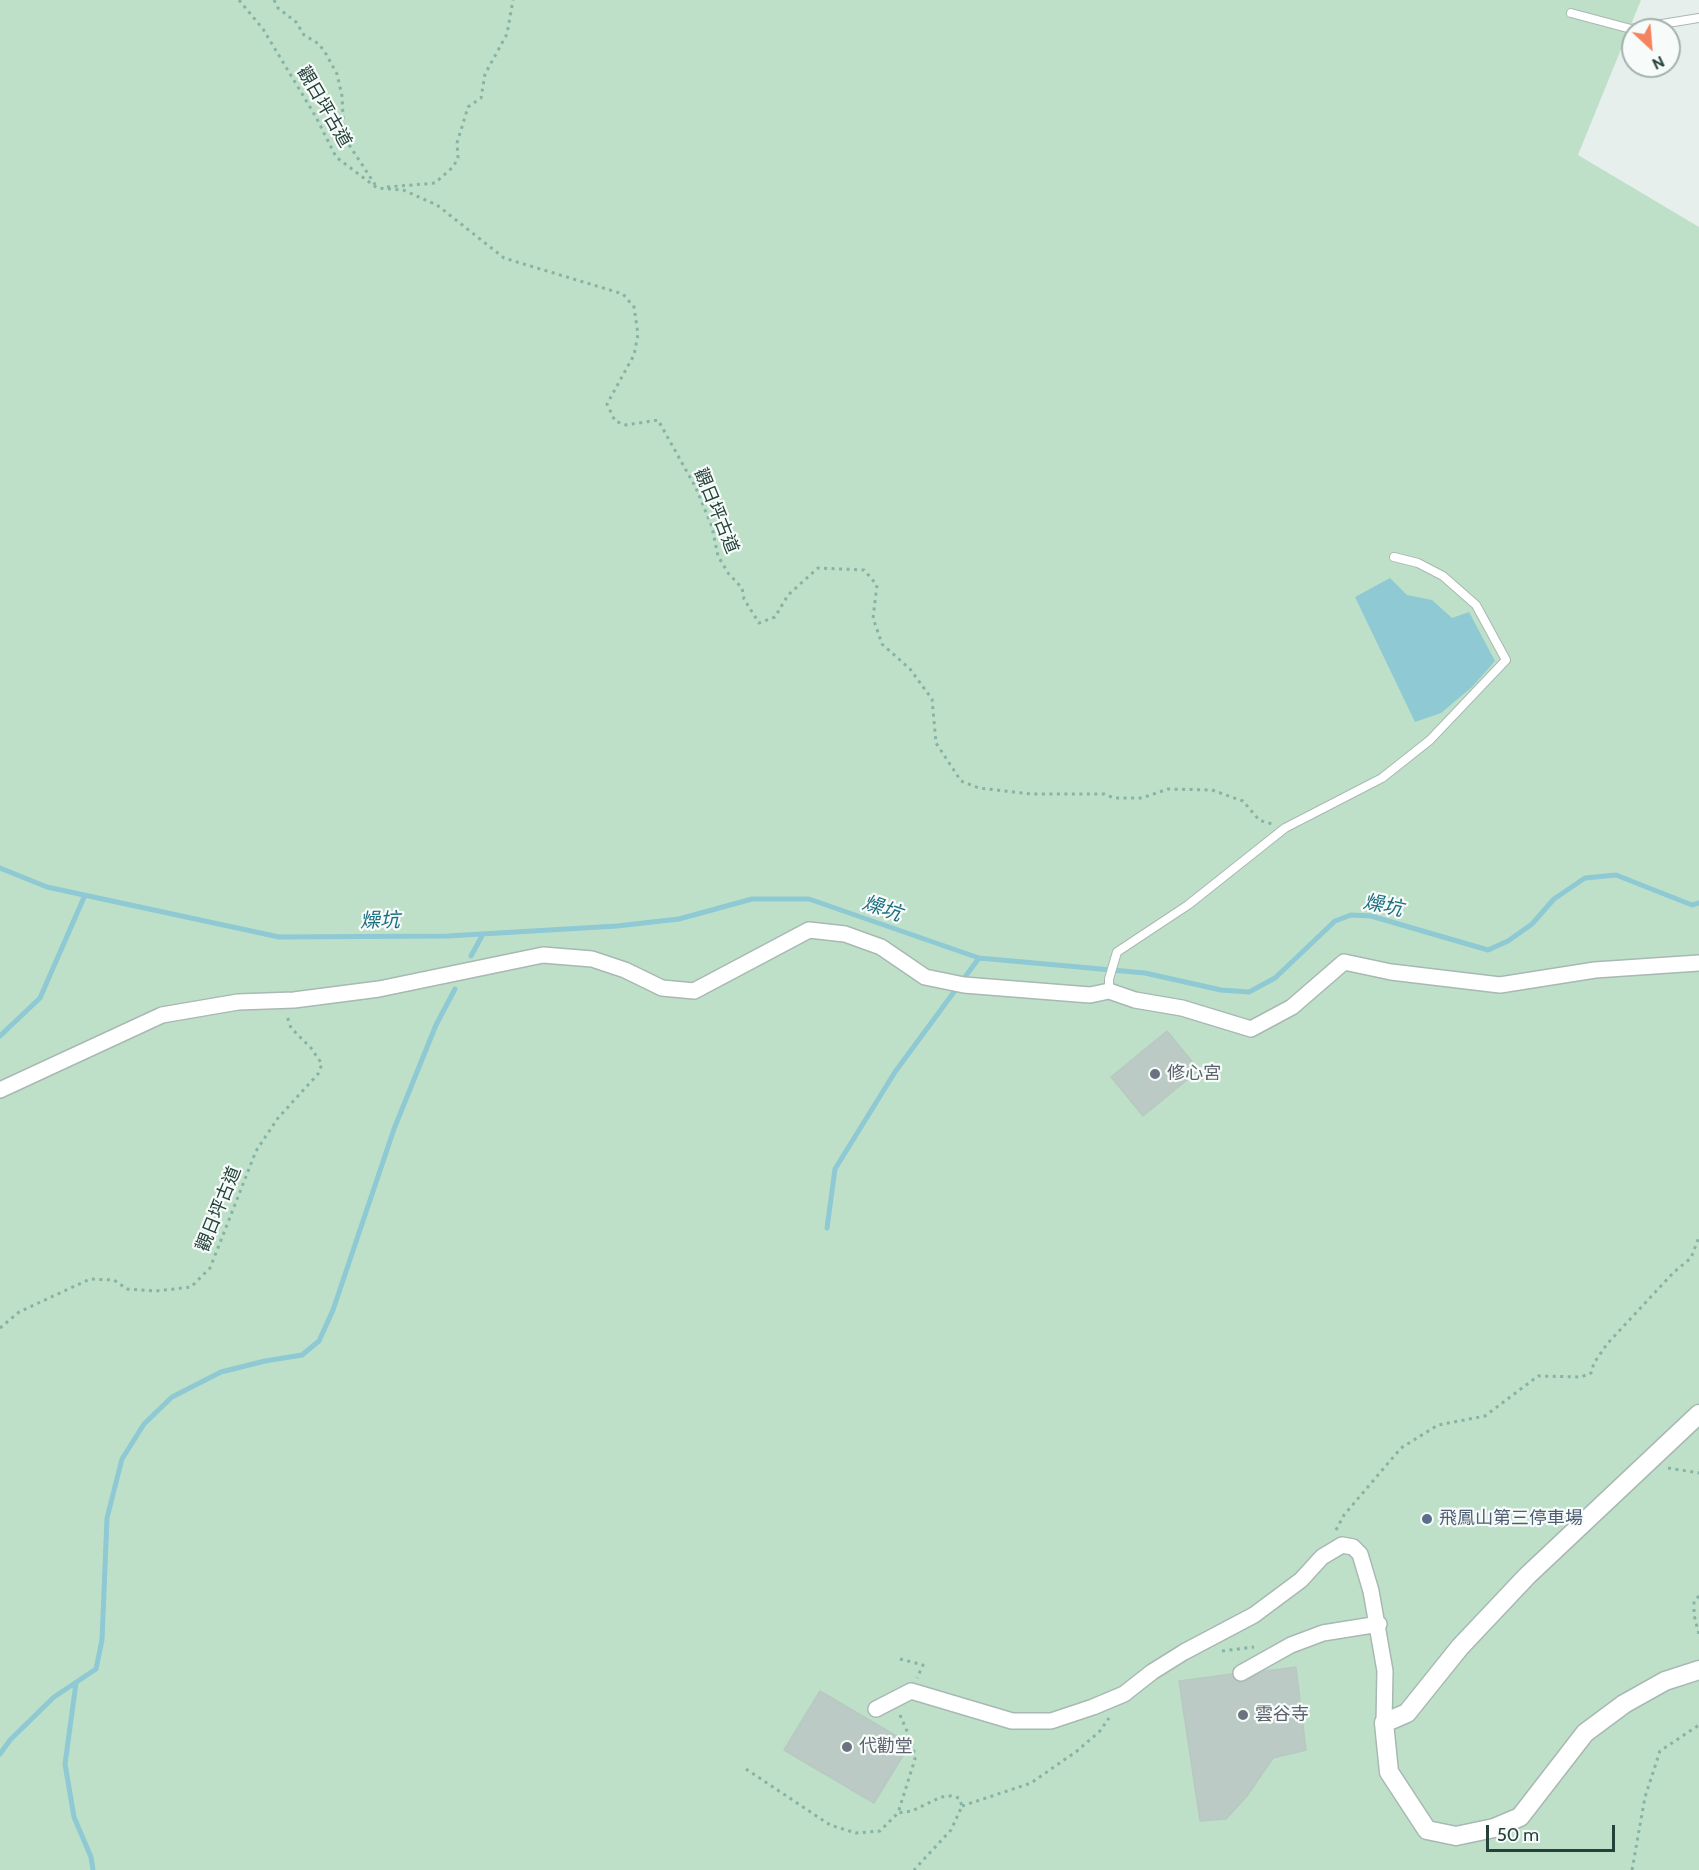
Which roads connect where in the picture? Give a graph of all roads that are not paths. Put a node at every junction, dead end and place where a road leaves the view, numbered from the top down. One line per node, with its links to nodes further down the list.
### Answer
1 (1571, 13): 2 (lane)
2 (1699, 18)
3 (1394, 557): 5 (lane)
4 (1699, 963): 5 (street)
5 (1109, 985): 6 (street)
6 (0, 1090)
7 (1699, 1414): 12 (street)
8 (1379, 1624): 10 (street); 11 (street); 12 (street)
9 (1699, 1670): 12 (street)
10 (1242, 1673)
11 (876, 1709)
12 (1384, 1723)

